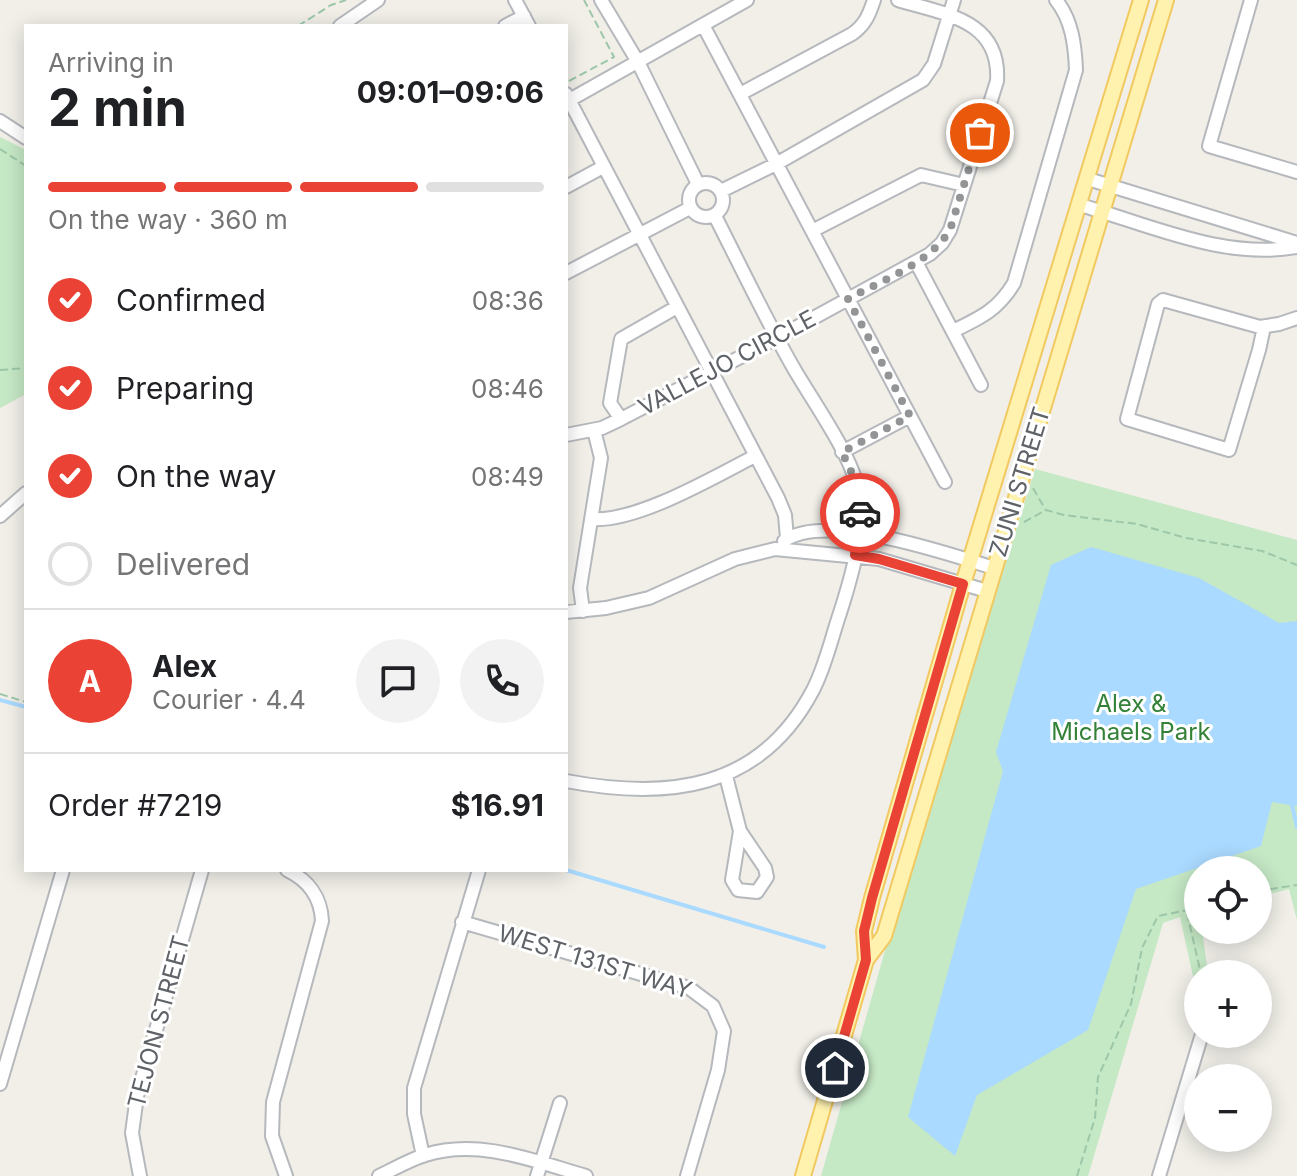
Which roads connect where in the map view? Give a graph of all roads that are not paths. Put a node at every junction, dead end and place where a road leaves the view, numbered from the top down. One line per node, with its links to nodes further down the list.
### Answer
1 (378, 0): 14 (street)
2 (515, 0): 13 (street)
3 (601, 0): 16 (street)
4 (747, 0): 15 (street)
5 (874, 0): 17 (street)
6 (898, 0): 12 (street, VALLEJO CIRCLE)
7 (954, 0): 12 (street)
8 (1056, 0): 44 (street)
9 (1141, 0): 25 (main road, ZUNI STREET)
10 (1166, 0): 28 (main road, ZUNI STREET)
11 (1251, 0): 24 (street)
12 (949, 16): 22 (street); 27 (street, VALLEJO CIRCLE)
13 (527, 21)
14 (340, 24)
15 (703, 25): 16 (street); 17 (street)
16 (638, 62): 18 (street); 26 (street)
17 (740, 94): 22 (street)
18 (568, 97)
19 (568, 100): 23 (street)
20 (0, 121): 21 (street)
21 (24, 137)
22 (776, 164): 30 (street); 35 (street)
23 (603, 167): 29 (street); 36 (street)
24 (1297, 172)
25 (1088, 179): 28 (street); 31 (main road, ZUNI STREET)
26 (698, 184): 30 (street); 32 (street)
27 (964, 185): 35 (street); 38 (street, VALLEJO CIRCLE)
28 (1109, 185): 33 (main road, ZUNI STREET); 37 (street)
29 (568, 186)
30 (721, 191): 34 (street)
31 (1080, 205): 33 (street); 64 (main road, ZUNI STREET)
32 (690, 208): 34 (street); 36 (street)
33 (1101, 211): 37 (street); 65 (main road, ZUNI STREET)
34 (715, 216): 45 (street)
35 (812, 231): 40 (street)
36 (638, 235): 39 (street); 41 (street)
37 (1297, 245)
38 (916, 262): 40 (street, VALLEJO CIRCLE); 44 (street)
39 (568, 275)
40 (848, 299): 45 (street, VALLEJO CIRCLE); 48 (street)
41 (677, 307): 46 (street); 49 (street)
42 (1297, 318): 43 (street)
43 (1264, 327): 43 (street)
44 (953, 331): 47 (street)
45 (777, 338): 46 (street, VALLEJO CIRCLE); 52 (street)
46 (712, 372): 49 (street, VALLEJO CIRCLE); 53 (street)
47 (981, 385)
48 (910, 416): 52 (street); 54 (street)
49 (621, 419): 50 (street, VALLEJO CIRCLE)
50 (594, 430): 51 (street, VALLEJO CIRCLE); 59 (street)
51 (568, 435)
52 (842, 452): 60 (street)
53 (755, 456): 59 (street); 61 (street)
54 (945, 482)
55 (24, 495): 56 (street)
56 (15, 503): 57 (street); 58 (street)
57 (24, 512)
58 (0, 516)
59 (591, 519): 68 (street)
60 (858, 532): 61 (street); 63 (street); 64 (street)
61 (787, 538): 62 (street)
62 (775, 549): 63 (street); 68 (street)
63 (855, 555): 66 (street); 70 (street)
64 (972, 561): 65 (street); 66 (main road, ZUNI STREET)
65 (994, 568): 67 (main road, ZUNI STREET)
66 (963, 584): 67 (street); 78 (main road, ZUNI STREET)
67 (987, 591): 78 (main road, ZUNI STREET)
68 (583, 611): 69 (street)
69 (568, 612)
70 (726, 776): 71 (street); 72 (street)
71 (568, 781)
72 (740, 831): 72 (street)
73 (62, 872): 80 (street)
74 (201, 872): 84 (street, TEJON STREET)
75 (290, 872): 85 (street)
76 (478, 872): 77 (street)
77 (462, 922): 82 (street); 88 (street, WEST 131ST WAY)
78 (866, 960): 89 (main road, ZUNI STREET)
79 (1198, 1048): 90 (street)
80 (0, 1084)
81 (560, 1103): 83 (street)
82 (423, 1156): 83 (street); 86 (street)
83 (539, 1169): 87 (street)
84 (140, 1176)
85 (286, 1176)
86 (379, 1176)
87 (586, 1176)
88 (687, 1176)
89 (803, 1176)
90 (1159, 1176)

